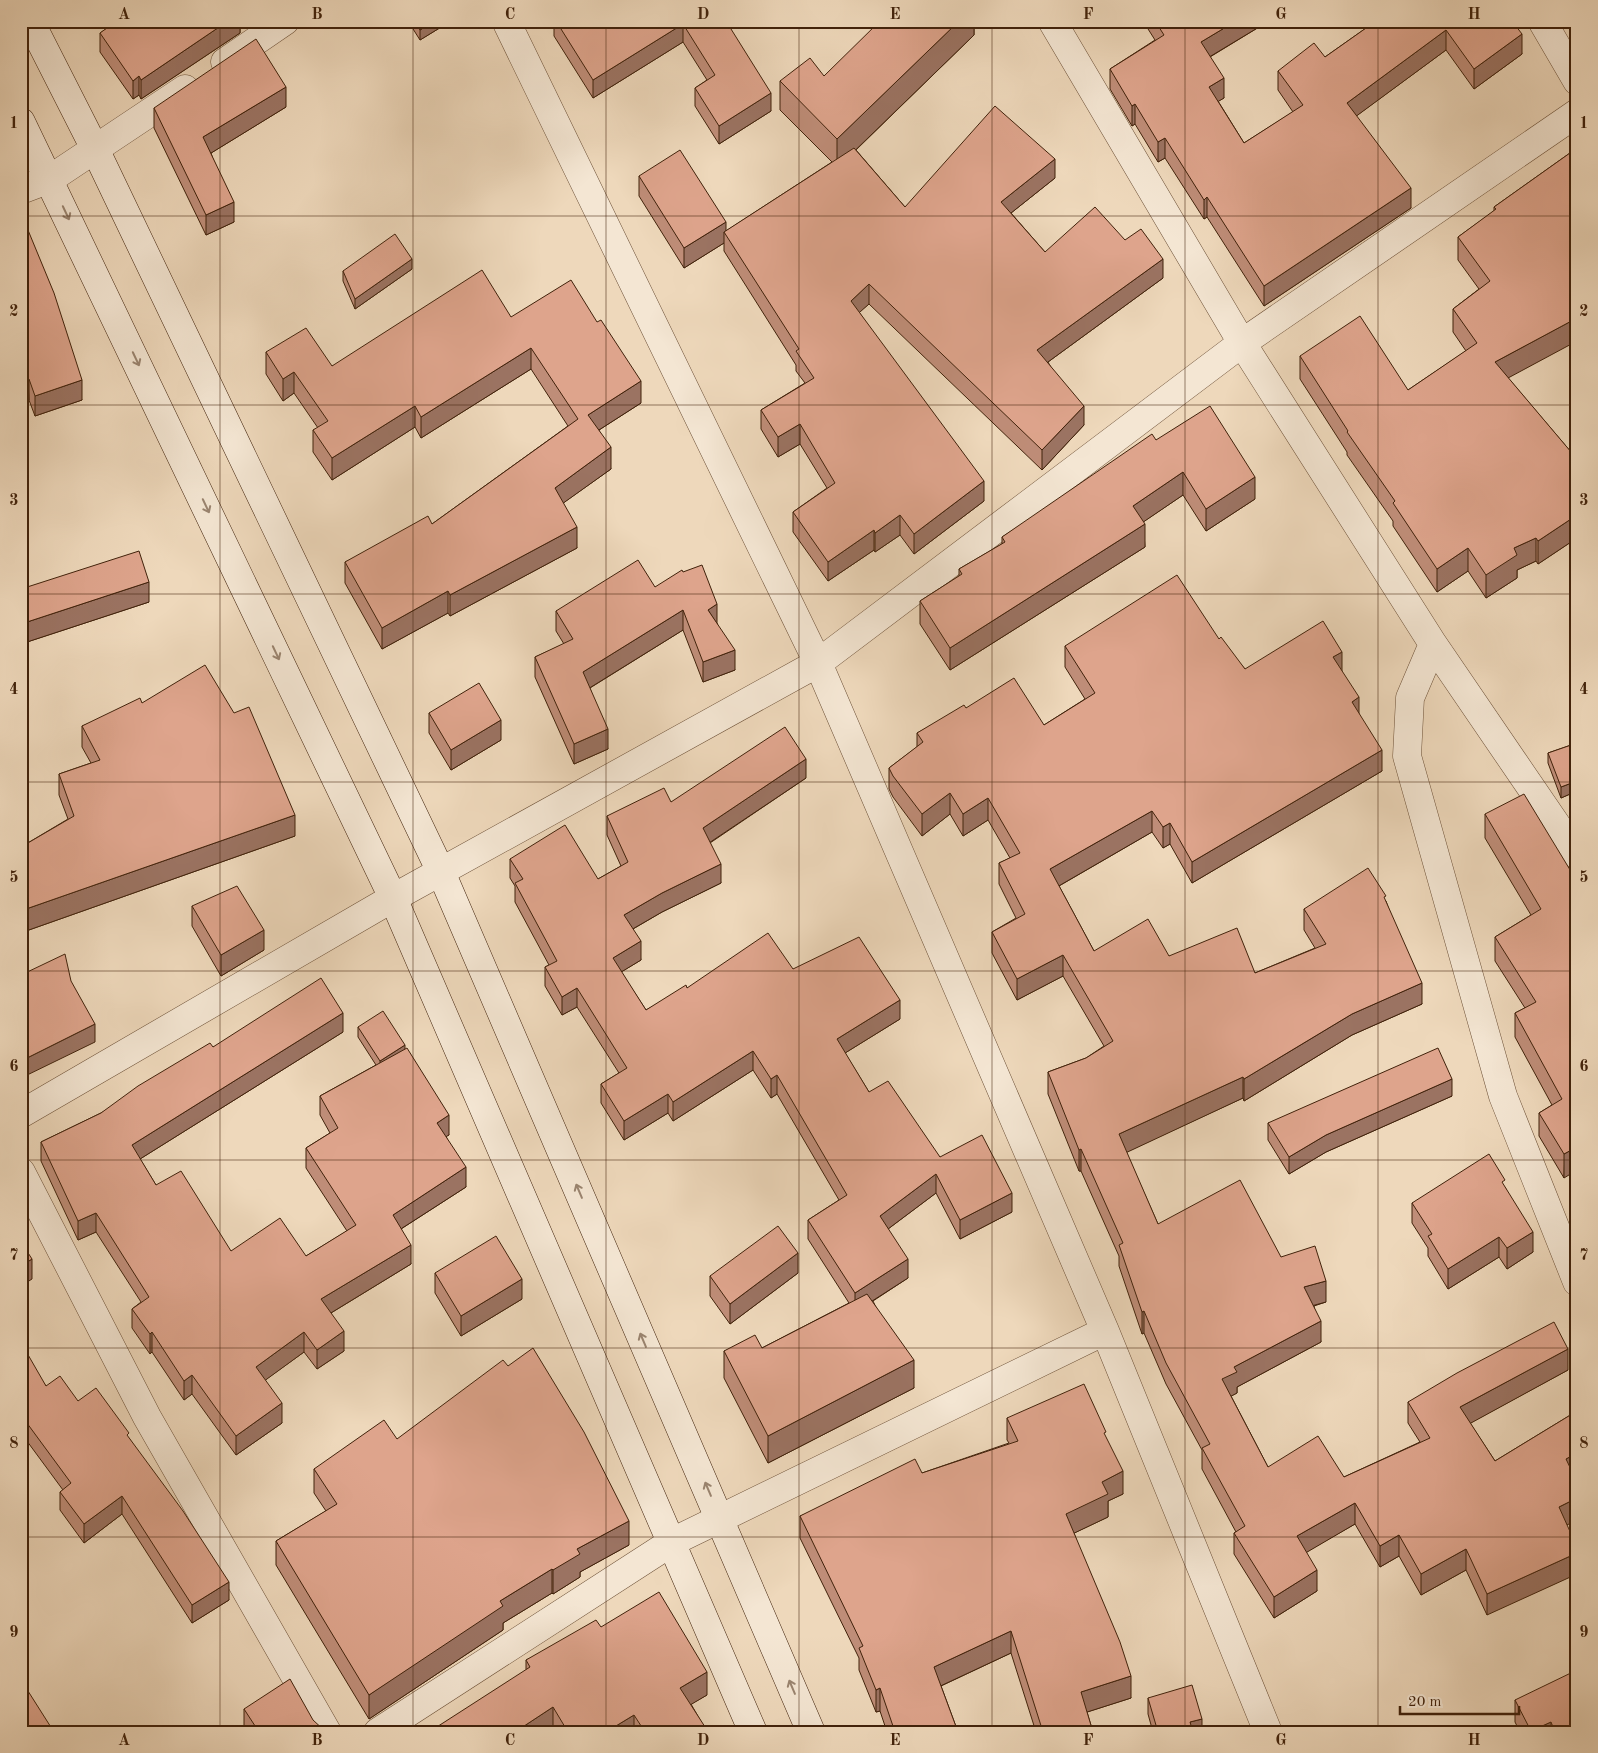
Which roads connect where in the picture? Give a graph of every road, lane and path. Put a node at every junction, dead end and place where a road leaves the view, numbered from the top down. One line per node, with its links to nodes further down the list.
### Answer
1 (30, 21): 9 (street)
2 (285, 21): 9 (street)
3 (506, 21): 14 (street)
4 (1052, 21): 12 (street)
5 (1542, 21): 6 (street)
6 (1577, 81)
7 (1577, 113): 12 (street)
8 (21, 122): 10 (street)
9 (95, 149): 10 (street); 16 (street)
10 (50, 179): 11 (street); 17 (street, one-way to 17)
11 (21, 190)
12 (1242, 343): 13 (street); 14 (street)
13 (1433, 644): 15 (street); 20 (street)
14 (818, 663): 16 (street); 21 (street)
15 (1577, 855)
16 (441, 872): 17 (street); 22 (street, one-way to 16)
17 (393, 898): 18 (street); 23 (street)
18 (21, 1114)
19 (21, 1172): 24 (street)
20 (1577, 1282)
21 (1105, 1331): 22 (street); 28 (street)
22 (720, 1519): 23 (street); 27 (street, one-way to 22)
23 (672, 1542): 25 (street); 26 (street)
24 (327, 1732)
25 (378, 1732)
26 (753, 1732)
27 (811, 1732)
28 (1268, 1732)

